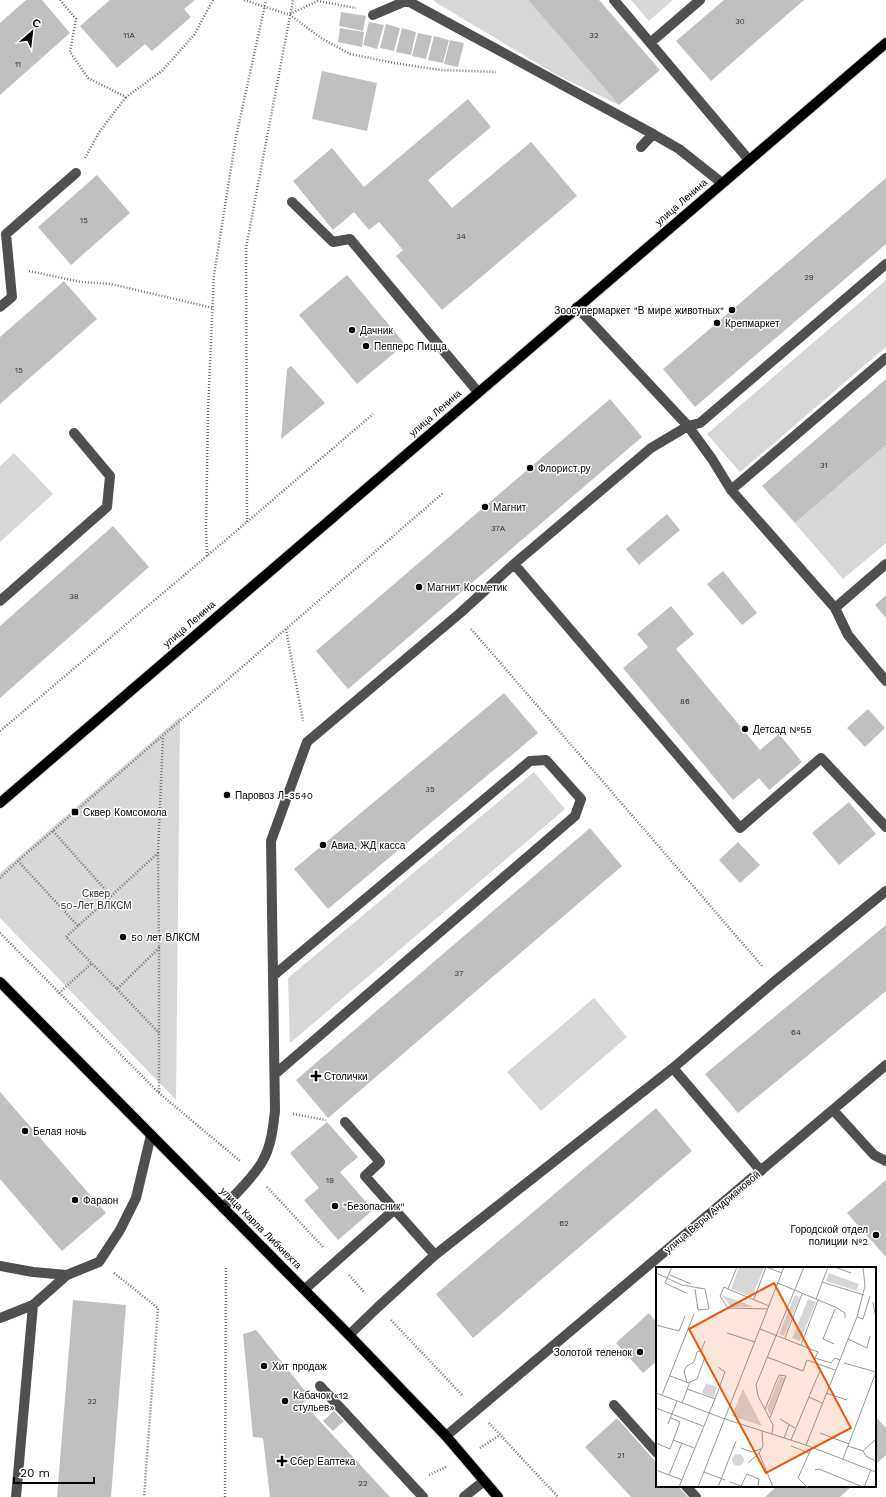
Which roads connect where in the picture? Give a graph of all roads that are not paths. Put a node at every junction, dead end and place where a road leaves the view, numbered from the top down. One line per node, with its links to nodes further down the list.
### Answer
1 (406, 0): 4 (street); 7 (street)
2 (614, 0): 6 (street)
3 (700, 0): 6 (street)
4 (373, 15)
5 (886, 42): 9 (main road, улица Ленина)
6 (650, 43): 9 (street)
7 (653, 134): 8 (street); 11 (street)
8 (641, 147)
9 (749, 160): 11 (main road, улица Ленина)
10 (76, 173): 13 (street)
11 (722, 183): 16 (main road, улица Ленина)
12 (292, 202): 18 (street)
13 (3, 233): 15 (street)
14 (886, 264): 19 (street)
15 (0, 307)
16 (577, 307): 18 (main road, улица Ленина); 19 (street)
17 (886, 358): 21 (street)
18 (478, 392): 27 (main road, улица Ленина)
19 (688, 426): 21 (street); 22 (street)
20 (74, 433): 24 (street)
21 (731, 490): 25 (street)
22 (514, 564): 28 (street); 30 (street)
23 (886, 564): 25 (street)
24 (0, 601)
25 (835, 608): 26 (street)
26 (886, 682)
27 (0, 803)
28 (886, 827)
29 (886, 891): 33 (street)
30 (273, 976): 34 (street); 34 (street)
31 (0, 982): 37 (main road, улица Карла Либкнехта)
32 (886, 1065): 35 (street, улица Веры Андриановой)
33 (673, 1068): 39 (street); 42 (street)
34 (275, 1074): 40 (street)
35 (834, 1110): 38 (street); 39 (street, улица Веры Андриановой)
36 (345, 1122): 41 (street)
37 (151, 1135): 40 (main road, улица Карла Либкнехта); 44 (street)
38 (886, 1161)
39 (761, 1171): 51 (street, улица Веры Андриановой)
40 (223, 1208): 45 (main road, улица Карла Либкнехта)
41 (395, 1209): 42 (street); 45 (street)
42 (435, 1255): 48 (street)
43 (0, 1266): 44 (street)
44 (66, 1275): 46 (street)
45 (305, 1290): 48 (main road, улица Карла Либкнехта)
46 (33, 1305): 47 (street); 55 (street)
47 (0, 1318)
48 (349, 1335): 51 (main road, улица Карла Либкнехта)
49 (320, 1386): 56 (street)
50 (614, 1404): 52 (street)
51 (446, 1436): 53 (main road, улица Карла Либкнехта)
52 (656, 1452)
53 (484, 1481): 57 (street); 58 (main road, улица Карла Либкнехта)
54 (687, 1487): 59 (street)
55 (16, 1497)
56 (423, 1497)
57 (464, 1497)
58 (498, 1497)
59 (696, 1497)

